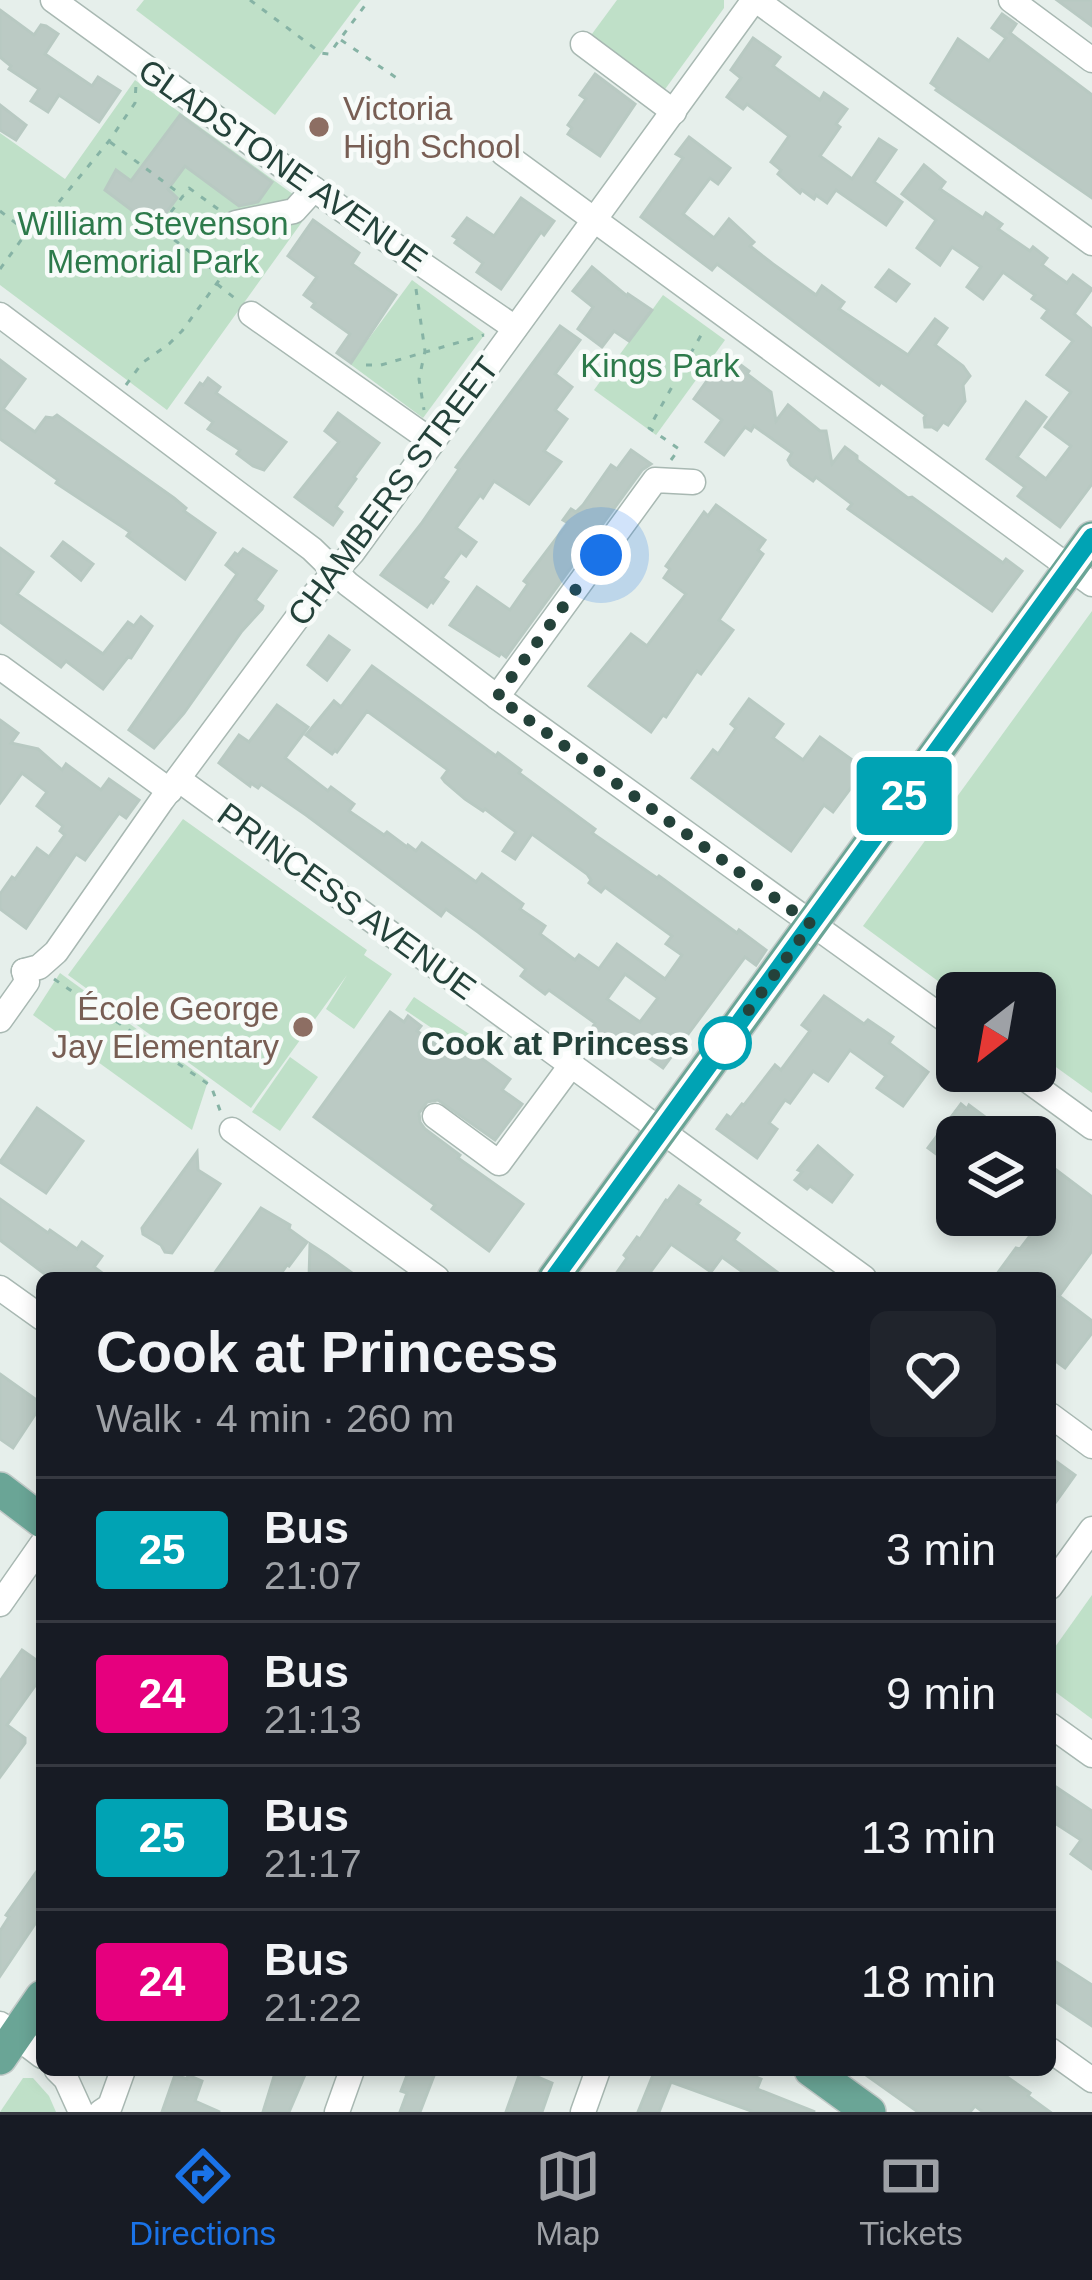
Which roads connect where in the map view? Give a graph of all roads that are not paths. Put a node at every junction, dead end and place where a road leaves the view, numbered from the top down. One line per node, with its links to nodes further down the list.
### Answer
1 (52, 0): 8 (street, GLADSTONE AVENUE)
2 (755, 0): 6 (street, CHAMBERS STREET); 11 (street)
3 (1011, 0): 5 (street)
4 (583, 44): 6 (street)
5 (1092, 60)
6 (674, 112): 9 (street, CHAMBERS STREET)
7 (503, 153): 9 (street)
8 (314, 189): 10 (street); 14 (street, GLADSTONE AVENUE)
9 (597, 220): 14 (street, CHAMBERS STREET); 19 (street)
10 (236, 223)
11 (1092, 243)
12 (247, 309): 15 (street)
13 (0, 315): 18 (street)
14 (515, 328): 15 (street, CHAMBERS STREET)
15 (433, 442): 18 (street, CHAMBERS STREET)
16 (693, 482): 21 (street)
17 (1092, 538): 19 (main road)
18 (334, 571): 21 (street); 22 (street, CHAMBERS STREET)
19 (1081, 576): 23 (main road)
20 (0, 667): 22 (street, PRINCESS AVENUE)
21 (497, 697): 23 (street)
22 (174, 785): 25 (street, CHAMBERS STREET); 28 (street, PRINCESS AVENUE)
23 (811, 924): 26 (street); 33 (main road)
24 (0, 956): 25 (street)
25 (32, 969): 27 (street, CHAMBERS STREET)
26 (936, 1013)
27 (0, 1021)
28 (572, 1064): 30 (street); 33 (street, PRINCESS AVENUE)
29 (1044, 1092): 31 (street)
30 (435, 1116)
31 (1092, 1127)
32 (232, 1130): 34 (street)
33 (662, 1130): 35 (main road); 36 (street, PRINCESS AVENUE)
34 (429, 1272)
35 (558, 1272)
36 (856, 1272)
37 (0, 1288): 38 (street)
38 (36, 1314)
39 (1056, 1419): 40 (street)
40 (1092, 1446)
41 (0, 1490): 42 (main road)
42 (36, 1517)
43 (1092, 1528): 45 (street)
44 (36, 1553): 46 (street)
45 (1056, 1579)
46 (0, 1604)
47 (1056, 1729): 48 (street)
48 (1092, 1755)
49 (36, 2007): 50 (main road)
50 (14, 2043)
51 (1056, 2054): 57 (street)
52 (63, 2076): 59 (street)
53 (121, 2076): 60 (street)
54 (350, 2076): 61 (street)
55 (596, 2076): 62 (street)
56 (818, 2076): 58 (main road)
57 (1092, 2080)
58 (853, 2108)
59 (81, 2112)
60 (101, 2112)
61 (337, 2112)
62 (583, 2112)

